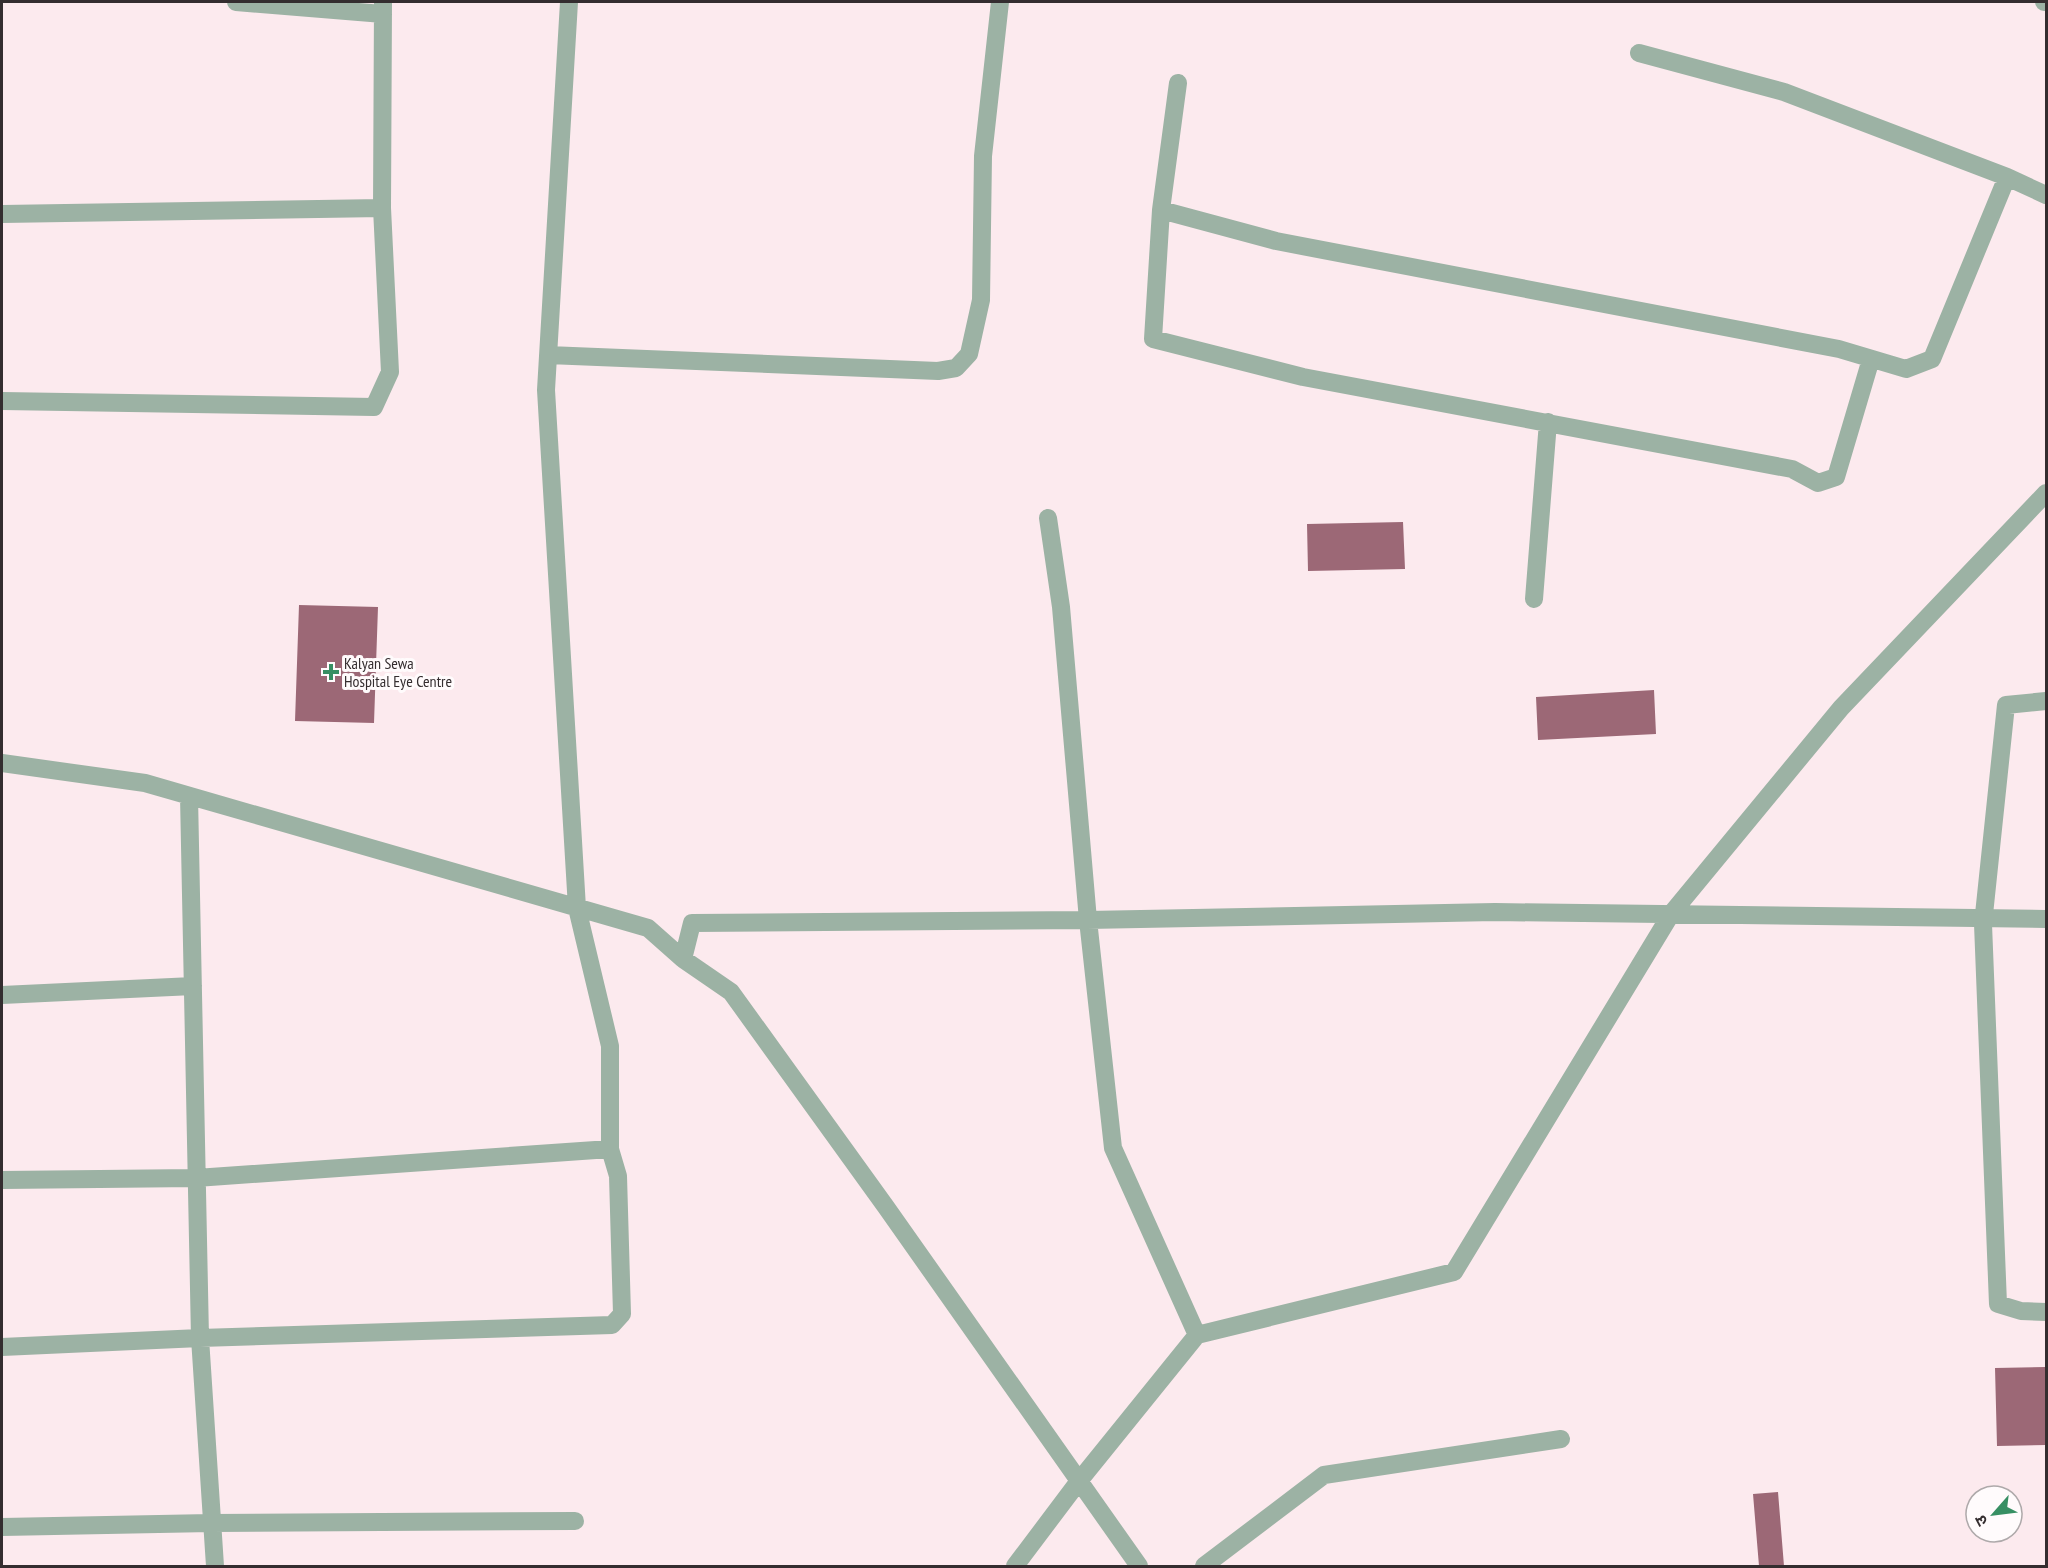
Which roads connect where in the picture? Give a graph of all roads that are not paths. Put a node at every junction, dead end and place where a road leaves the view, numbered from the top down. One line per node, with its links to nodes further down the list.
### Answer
1 (236, 2): 4 (street)
2 (569, 2): 12 (street)
3 (1000, 2): 12 (street)
4 (383, 8): 9 (street)
5 (1639, 53): 7 (street)
6 (1178, 83): 10 (street)
7 (2007, 177): 8 (street); 13 (street)
8 (2046, 195)
9 (382, 208): 11 (street); 14 (street)
10 (1161, 210): 13 (street); 15 (street)
11 (2, 214)
12 (548, 355): 22 (street)
13 (1871, 359): 15 (street)
14 (2, 401)
15 (1548, 422): 18 (street)
16 (2046, 493): 23 (street)
17 (1048, 518): 26 (street)
18 (1534, 599)
19 (2046, 701): 24 (street)
20 (2, 763): 21 (street)
21 (189, 796): 22 (street); 28 (street)
22 (577, 908): 27 (street); 30 (street)
23 (1671, 914): 24 (street); 26 (street); 34 (street)
24 (1983, 918): 25 (street); 33 (street)
25 (2046, 919)
26 (1088, 920): 27 (street); 34 (street)
27 (683, 959): 38 (street)
28 (193, 986): 29 (street); 31 (street)
29 (2, 995)
30 (610, 1149): 31 (street); 35 (street)
31 (196, 1178): 32 (street); 35 (street)
32 (2, 1180)
33 (2046, 1312)
34 (1197, 1335): 38 (street)
35 (200, 1338): 36 (street); 40 (street)
36 (2, 1347)
37 (1561, 1440): 45 (street)
38 (1078, 1480): 43 (street); 44 (street)
39 (575, 1521): 40 (street)
40 (211, 1523): 41 (street); 42 (street)
41 (2, 1527)
42 (215, 1566)
43 (1015, 1566)
44 (1139, 1566)
45 (1204, 1566)

